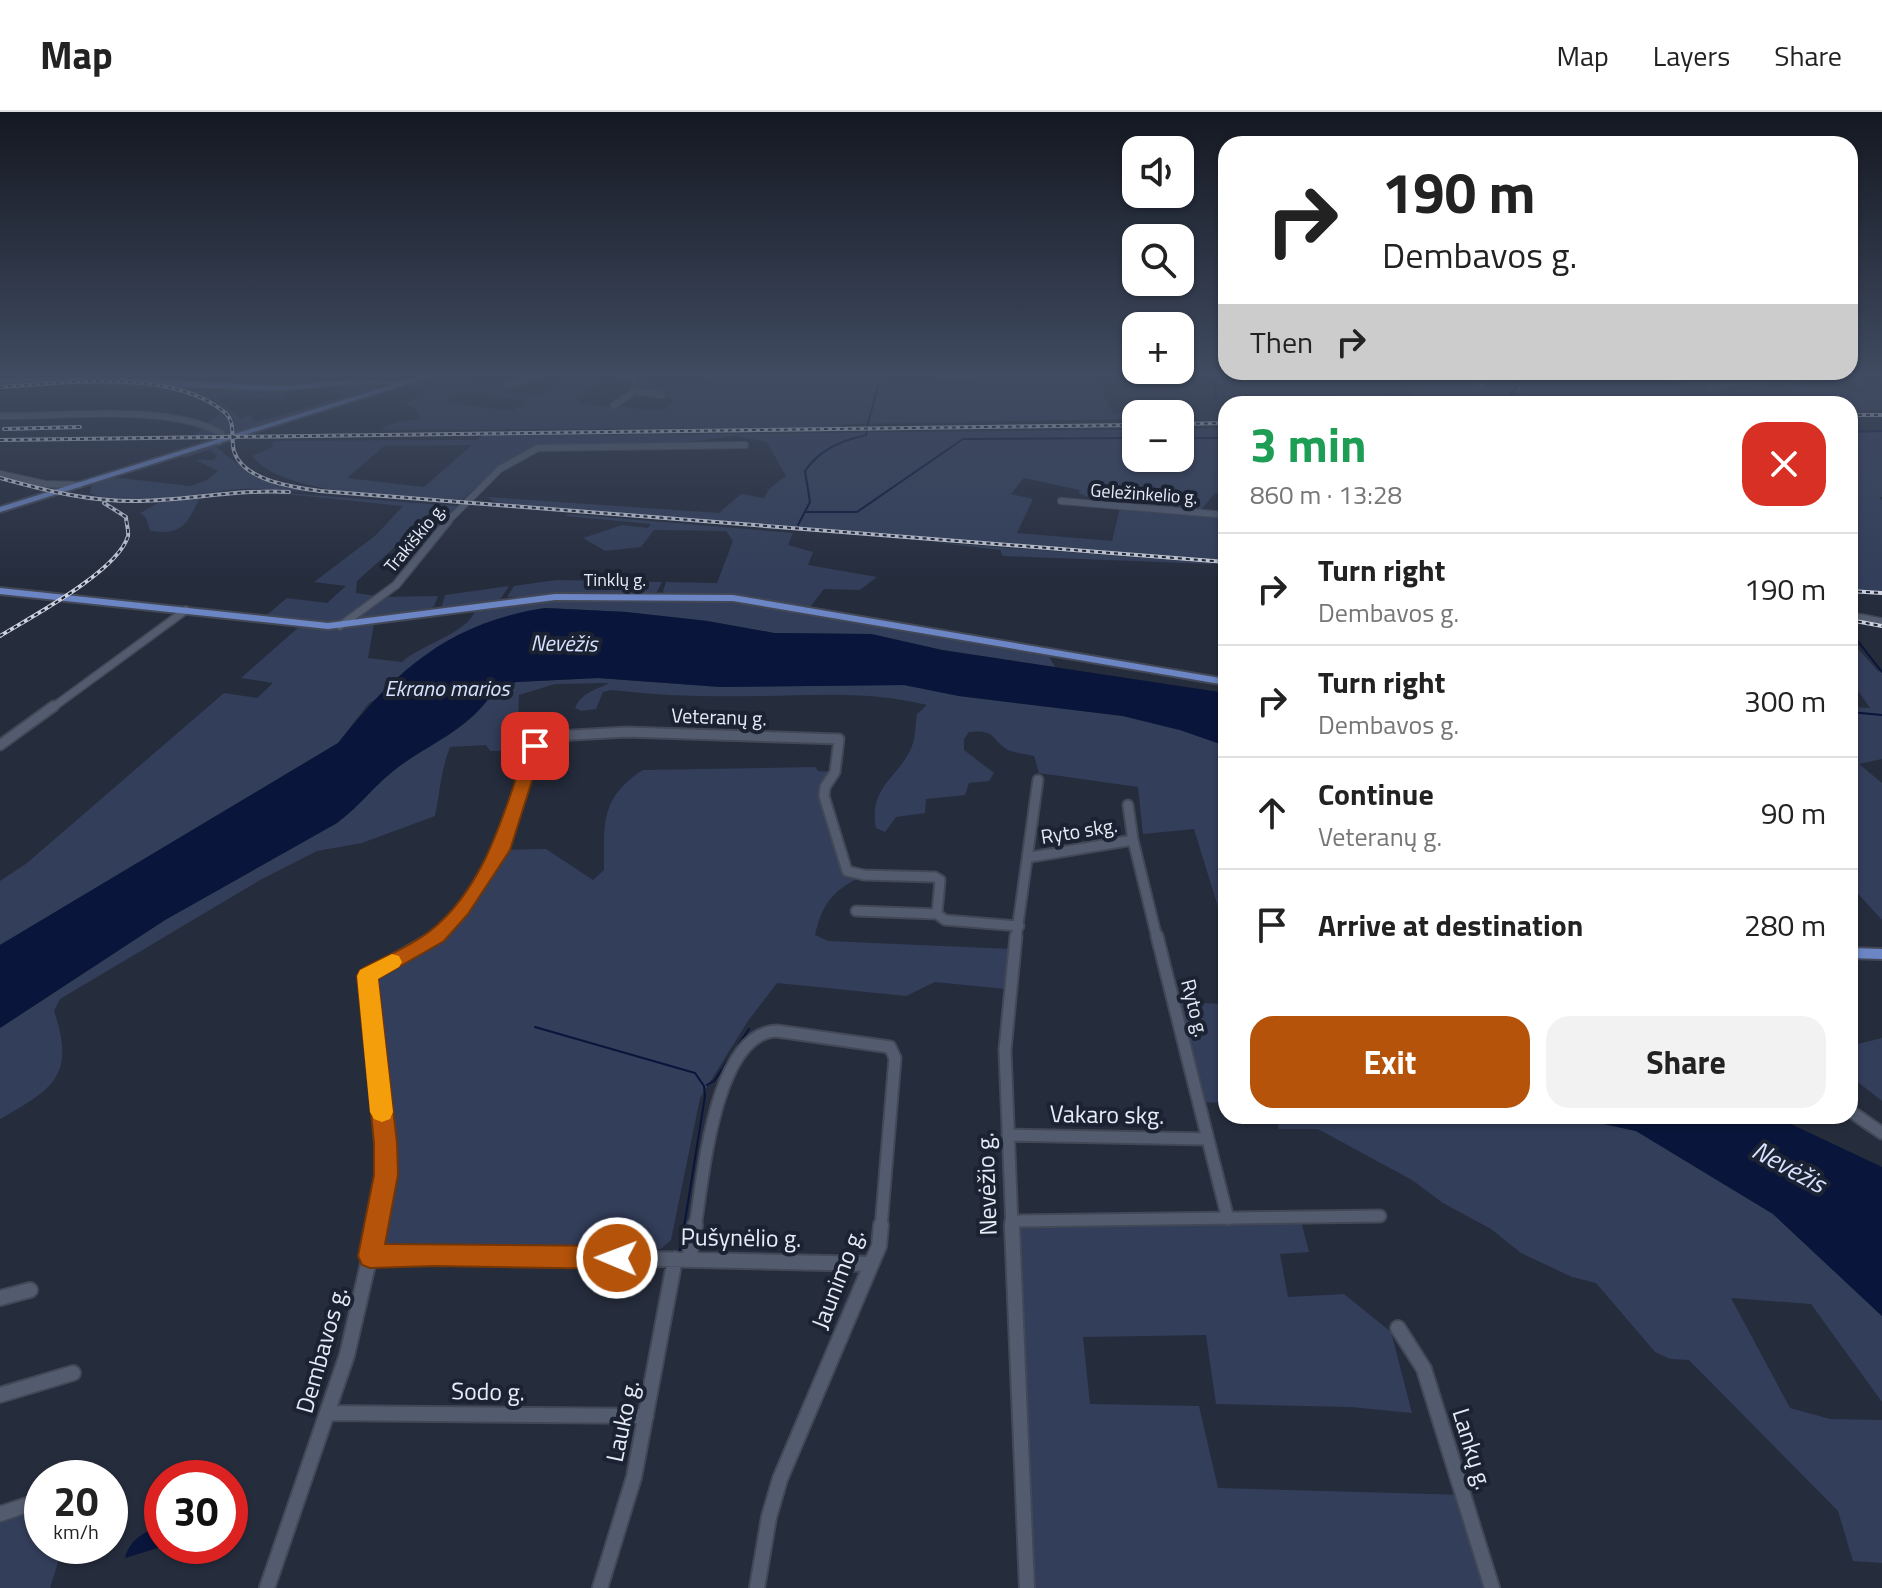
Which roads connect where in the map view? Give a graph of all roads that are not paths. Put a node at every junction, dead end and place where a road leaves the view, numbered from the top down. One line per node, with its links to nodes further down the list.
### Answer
1 (213, 444): 4 (main road)
2 (745, 445): 12 (street, Trakiškio g.)
3 (0, 474): 4 (street)
4 (79, 485): 6 (main road)
5 (1061, 501): 7 (street, Geležinkelio g.)
6 (0, 510)
7 (1218, 514)
8 (0, 591): 9 (main road, Tinklų g.)
9 (186, 610): 12 (main road, Tinklų g.); 14 (street)
10 (1858, 618): 11 (street)
11 (1882, 622)
12 (340, 626): 13 (main road, Tinklų g.)
13 (1218, 681)
14 (0, 745)
15 (1038, 780): 18 (street, Nevėžio g.)
16 (1128, 805): 17 (street, Ryto g.)
17 (1133, 840): 18 (street, Ryto skg.); 29 (street, Ryto g.)
18 (1031, 857): 22 (street, Nevėžio g.)
19 (856, 911): 20 (street)
20 (937, 914): 21 (street, Veteranų g.); 22 (street)
21 (450, 924): 33 (street, Dembavos g.)
22 (1019, 926): 28 (street, Nevėžio g.)
23 (1858, 953): 24 (main road)
24 (1882, 954)
25 (770, 1031): 34 (street, Lauko g.); 35 (street, Jaunimo g.)
26 (1858, 1116): 27 (street)
27 (1882, 1133)
28 (1008, 1135): 29 (street, Vakaro skg.); 32 (street, Nevėžio g.)
29 (1206, 1139): 31 (street, Ryto g.)
30 (1380, 1216): 31 (street)
31 (1228, 1219): 32 (street)
32 (1011, 1221): 48 (street, Nevėžio g.)
33 (370, 1256): 34 (street, Pušynėlio g.); 41 (street, Dembavos g.)
34 (682, 1259): 35 (street, Pušynėlio g.); 42 (street, Lauko g.)
35 (870, 1264): 47 (street, Jaunimo g.)
36 (30, 1290): 37 (street)
37 (0, 1298)
38 (1398, 1328): 49 (street, Lankų g.)
39 (73, 1373): 40 (street)
40 (0, 1395)
41 (328, 1413): 42 (street, Sodo g.); 45 (street, Dembavos g.)
42 (646, 1416): 46 (street, Lauko g.)
43 (24, 1506): 44 (street)
44 (0, 1514)
45 (267, 1588)
46 (600, 1588)
47 (757, 1588)
48 (1027, 1588)
49 (1492, 1588)

